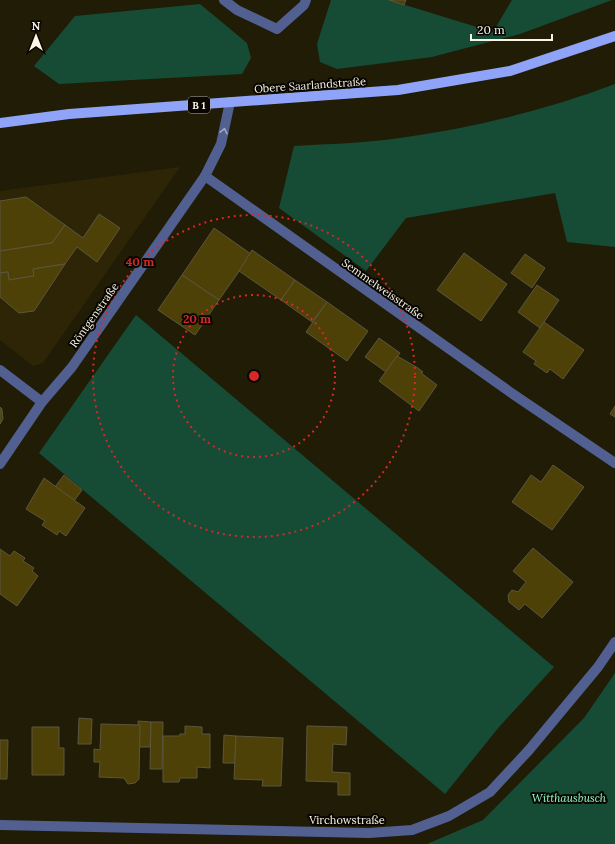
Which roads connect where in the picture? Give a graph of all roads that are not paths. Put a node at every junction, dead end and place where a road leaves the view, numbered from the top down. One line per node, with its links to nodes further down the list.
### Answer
1 (224, 0): 2 (street)
2 (306, 0)
3 (615, 36): 4 (main road, Obere Saarlandstraße / B 1)
4 (230, 102): 5 (main road, Obere Saarlandstraße / B 1); 6 (street, one-way to 4)
5 (0, 122)
6 (205, 176): 8 (street, Röntgenstraße); 9 (street, Semmelweisstraße)
7 (0, 370): 8 (street)
8 (42, 402): 10 (street, Röntgenstraße)
9 (615, 463)
10 (0, 464)
11 (615, 642): 12 (street, Virchowstraße)
12 (0, 825)

